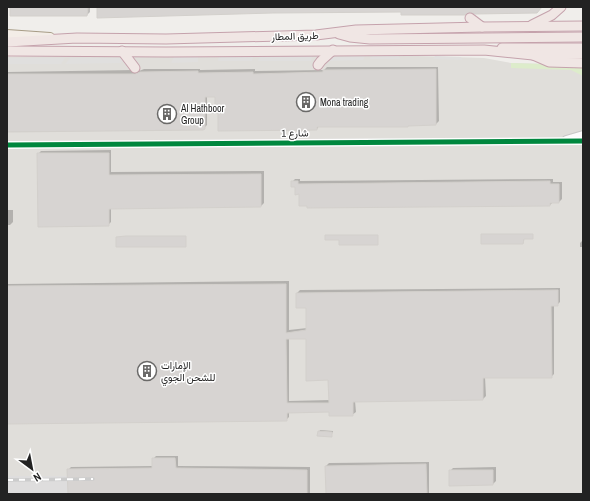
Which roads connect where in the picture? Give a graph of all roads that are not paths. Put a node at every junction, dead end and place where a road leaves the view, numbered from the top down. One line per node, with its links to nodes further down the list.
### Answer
1 (561, 7): 4 (highway)
2 (470, 18): 3 (highway)
3 (482, 26): 4 (highway, طريق المطار); 6 (highway, طريق المطار)
4 (528, 26): 5 (highway, طريق المطار)
5 (583, 26)
6 (335, 33): 8 (highway); 9 (highway, طريق المطار)
7 (7, 34): 9 (main road)
8 (583, 37)
9 (57, 39): 10 (highway, طريق المطار)
10 (7, 42)
11 (583, 48): 14 (highway)
12 (45, 50): 15 (highway, طريق المطار); 16 (highway, طريق المطار); 17 (main road)
13 (334, 50): 14 (highway, طريق المطار); 16 (highway, طريق المطار); 21 (highway)
14 (484, 50): 19 (highway, طريق المطار)
15 (7, 51)
16 (122, 51): 22 (highway)
17 (7, 54)
18 (583, 54): 19 (highway, طريق المطار)
19 (533, 55): 20 (highway)
20 (581, 64)
21 (318, 66)
22 (134, 68)
23 (583, 134): 24 (street)
24 (556, 141): 25 (street, شارع 1); 26 (street, شارع 1)
25 (583, 142)
26 (7, 145)

